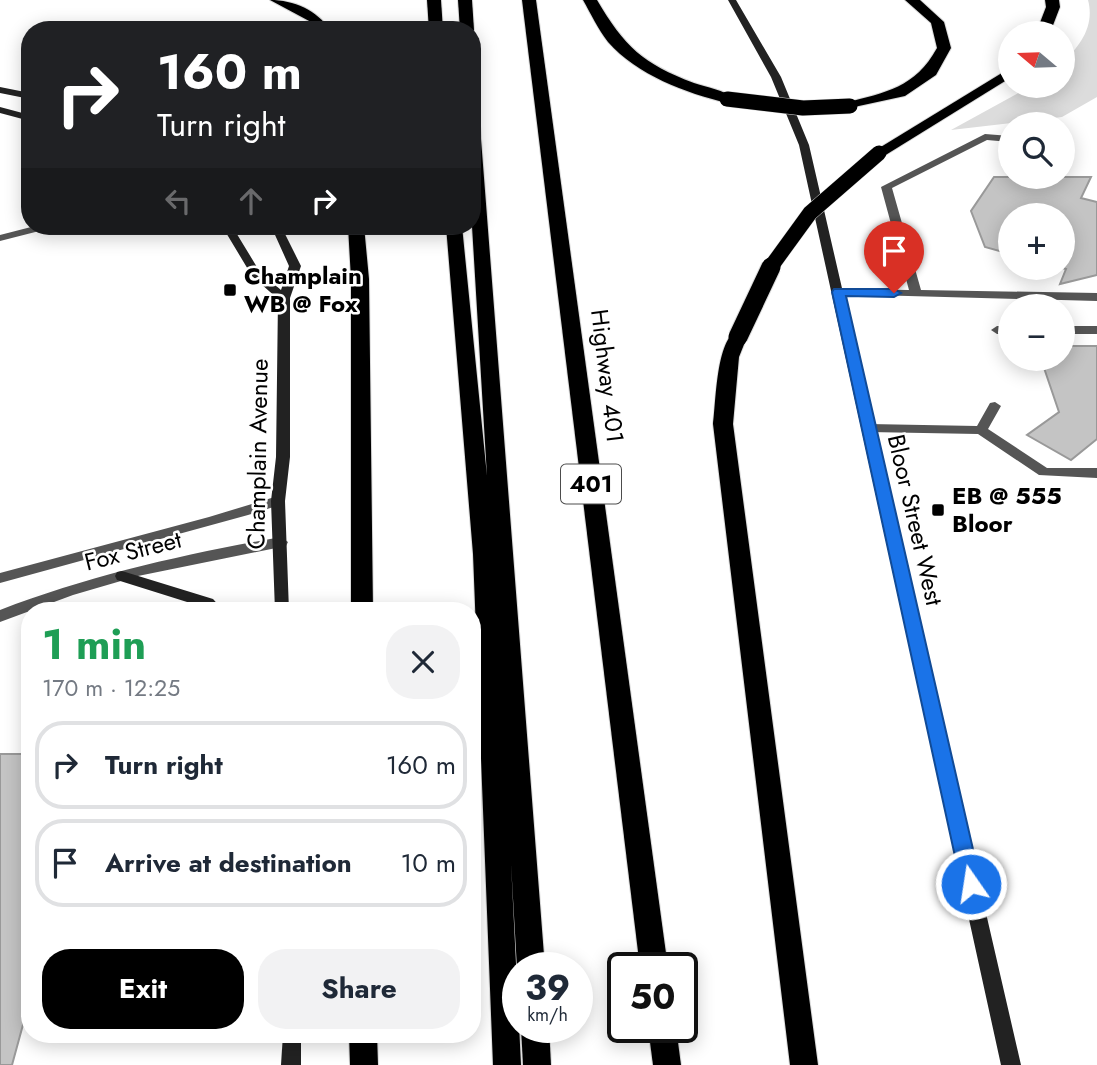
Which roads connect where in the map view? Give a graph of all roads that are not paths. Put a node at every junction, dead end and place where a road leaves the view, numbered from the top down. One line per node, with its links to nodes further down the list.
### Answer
1 (277, 0): 9 (highway)
2 (433, 0): 10 (highway)
3 (465, 0): 11 (highway)
4 (529, 0): 47 (highway, Highway 401 / 401)
5 (590, 0): 7 (highway, bridge)
6 (732, 0): 26 (main road, Bloor Street West)
7 (912, 0)
8 (1052, 0): 12 (highway)
9 (317, 21)
10 (435, 21)
11 (466, 21)
12 (1048, 21)
13 (998, 79): 57 (highway, bridge)
14 (0, 90): 15 (main road)
15 (21, 94)
16 (0, 110): 17 (main road)
17 (21, 116)
18 (998, 138): 27 (street)
19 (21, 233): 25 (street)
20 (232, 235): 29 (main road)
21 (280, 235): 29 (main road, Champlain Avenue)
22 (357, 235): 43 (highway)
23 (455, 235): 54 (highway)
24 (480, 235): 46 (highway)
25 (0, 238)
26 (839, 292): 27 (street); 33 (main road, Bloor Street West)
27 (916, 293): 28 (street)
28 (1097, 297)
29 (284, 298): 36 (main road, Champlain Avenue)
30 (1075, 330): 31 (street)
31 (1097, 330)
32 (995, 406): 34 (street)
33 (869, 428): 34 (street); 58 (main road, Bloor Street West)
34 (981, 430): 35 (street)
35 (1097, 473)
36 (278, 501): 37 (main road, Champlain Avenue); 39 (street, Fox Street)
37 (281, 542): 38 (street, Fox Street); 42 (main road, Champlain Avenue)
38 (122, 576): 40 (street, Fox Street); 41 (main road)
39 (0, 578)
40 (33, 602)
41 (205, 602)
42 (282, 602)
43 (362, 602)
44 (21, 607): 45 (street, Fox Street)
45 (0, 616)
46 (530, 952)
47 (652, 952)
48 (292, 1043): 52 (main road)
49 (363, 1043): 53 (highway)
50 (536, 1043): 55 (highway)
51 (664, 1043): 56 (highway)
52 (291, 1065)
53 (364, 1065)
54 (507, 1065)
55 (537, 1065)
56 (667, 1065)
57 (804, 1065)
58 (1011, 1065)

